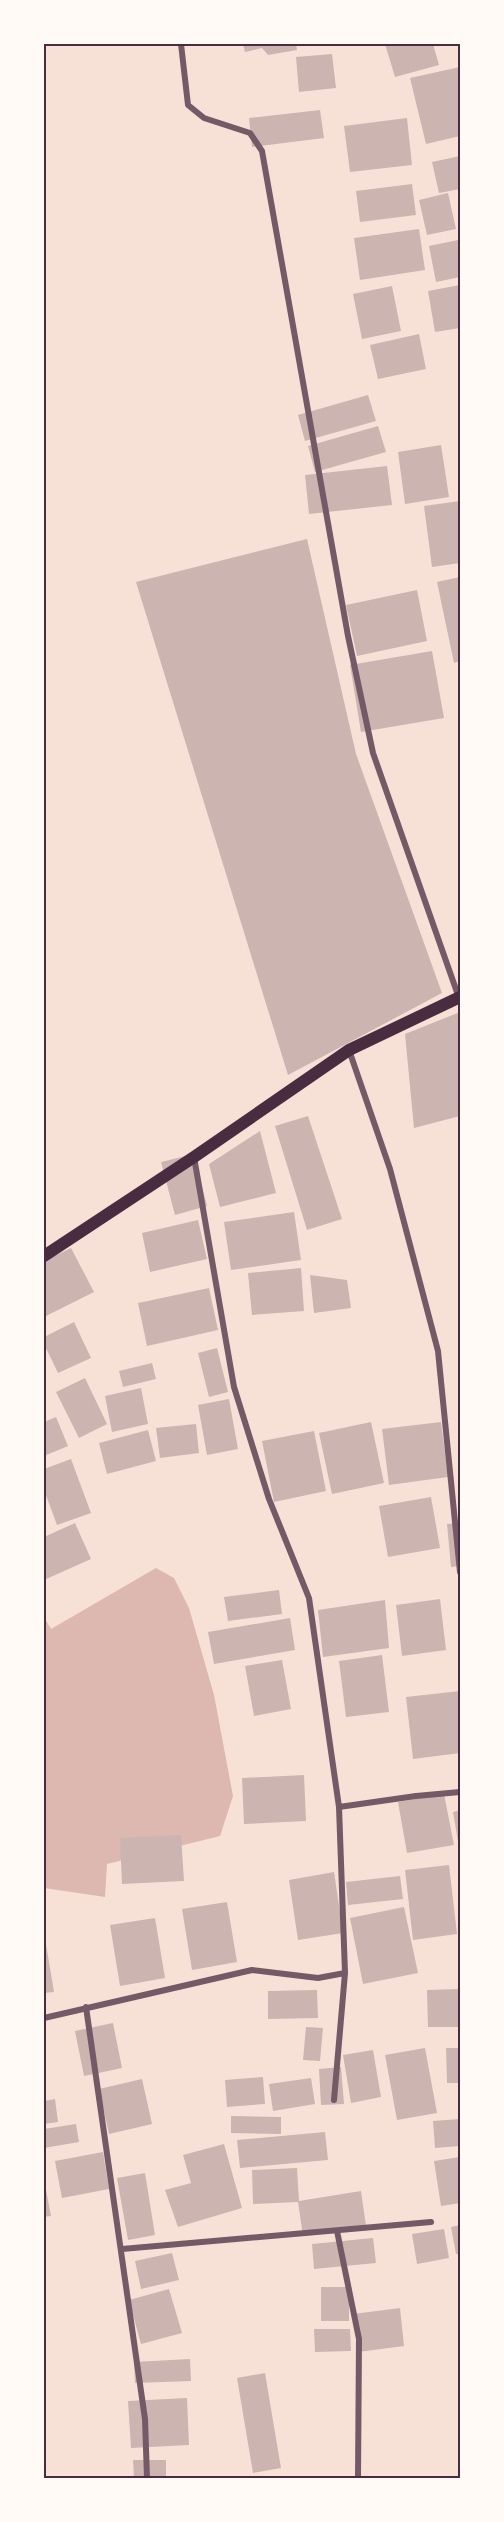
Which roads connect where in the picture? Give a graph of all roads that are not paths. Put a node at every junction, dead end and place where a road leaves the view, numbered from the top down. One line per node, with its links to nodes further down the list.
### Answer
1 (181, 44): 2 (street)
2 (460, 997): 3 (main road)
3 (349, 1050): 4 (main road); 6 (street)
4 (194, 1157): 5 (main road); 8 (street)
5 (44, 1256)
6 (460, 1572)
7 (460, 1792): 8 (street)
8 (339, 1807): 9 (street)
9 (345, 1973): 10 (street); 12 (street)
10 (86, 2007): 11 (street); 15 (street)
11 (44, 2018)
12 (334, 2100)
13 (431, 2222): 14 (street)
14 (336, 2231): 15 (street); 17 (street)
15 (122, 2249): 16 (street)
16 (147, 2478)
17 (358, 2478)

